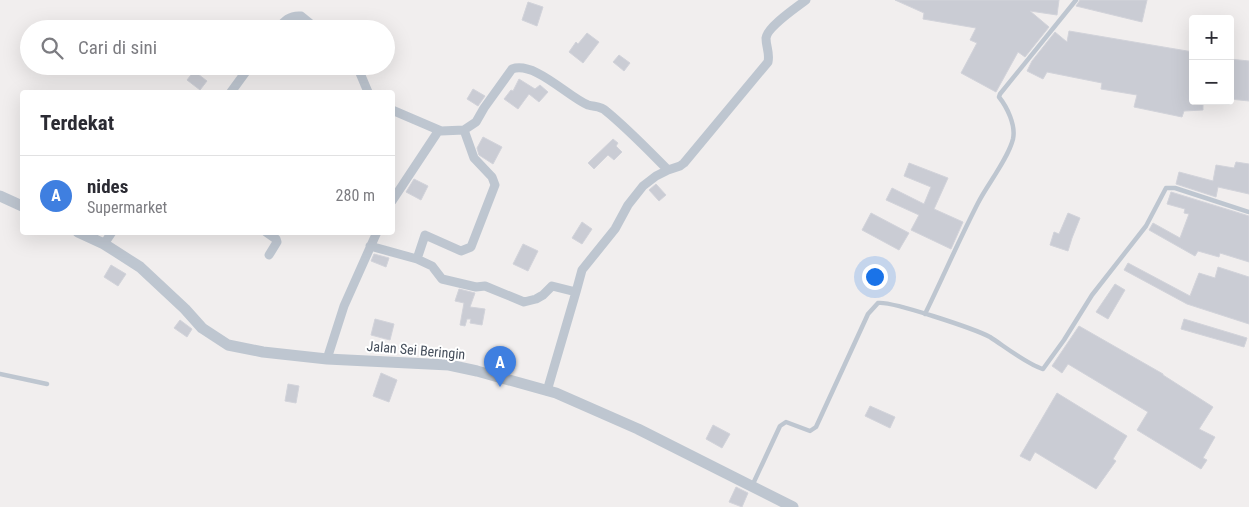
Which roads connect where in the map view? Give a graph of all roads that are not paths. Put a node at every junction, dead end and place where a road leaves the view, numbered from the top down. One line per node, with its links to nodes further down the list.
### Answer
1 (806, 0): 12 (street)
2 (1076, 0): 26 (lane)
3 (287, 20): 4 (street)
4 (305, 20)
5 (244, 75): 7 (street)
6 (361, 75): 8 (street)
7 (233, 90)
8 (367, 90)
9 (395, 111): 10 (street)
10 (439, 130): 11 (street); 14 (street)
11 (464, 130): 12 (street); 24 (street)
12 (668, 170): 25 (street)
13 (0, 196): 15 (street)
14 (395, 196)
15 (20, 205)
16 (1249, 212): 26 (lane)
17 (84, 235): 21 (street, Jalan Sei Beringin)
18 (110, 235): 21 (street)
19 (270, 235): 23 (street)
20 (376, 235): 22 (street)
21 (104, 244): 27 (street, Jalan Sei Beringin)
22 (370, 246): 24 (street); 27 (street)
23 (269, 255)
24 (417, 259): 25 (street)
25 (576, 292): 30 (street)
26 (925, 314): 31 (lane)
27 (327, 359): 30 (street, Jalan Sei Beringin)
28 (0, 374): 29 (lane)
29 (47, 384)
30 (547, 391): 31 (street, Jalan Sei Beringin)
31 (752, 487): 32 (street, Jalan Sei Beringin)
32 (793, 507)

